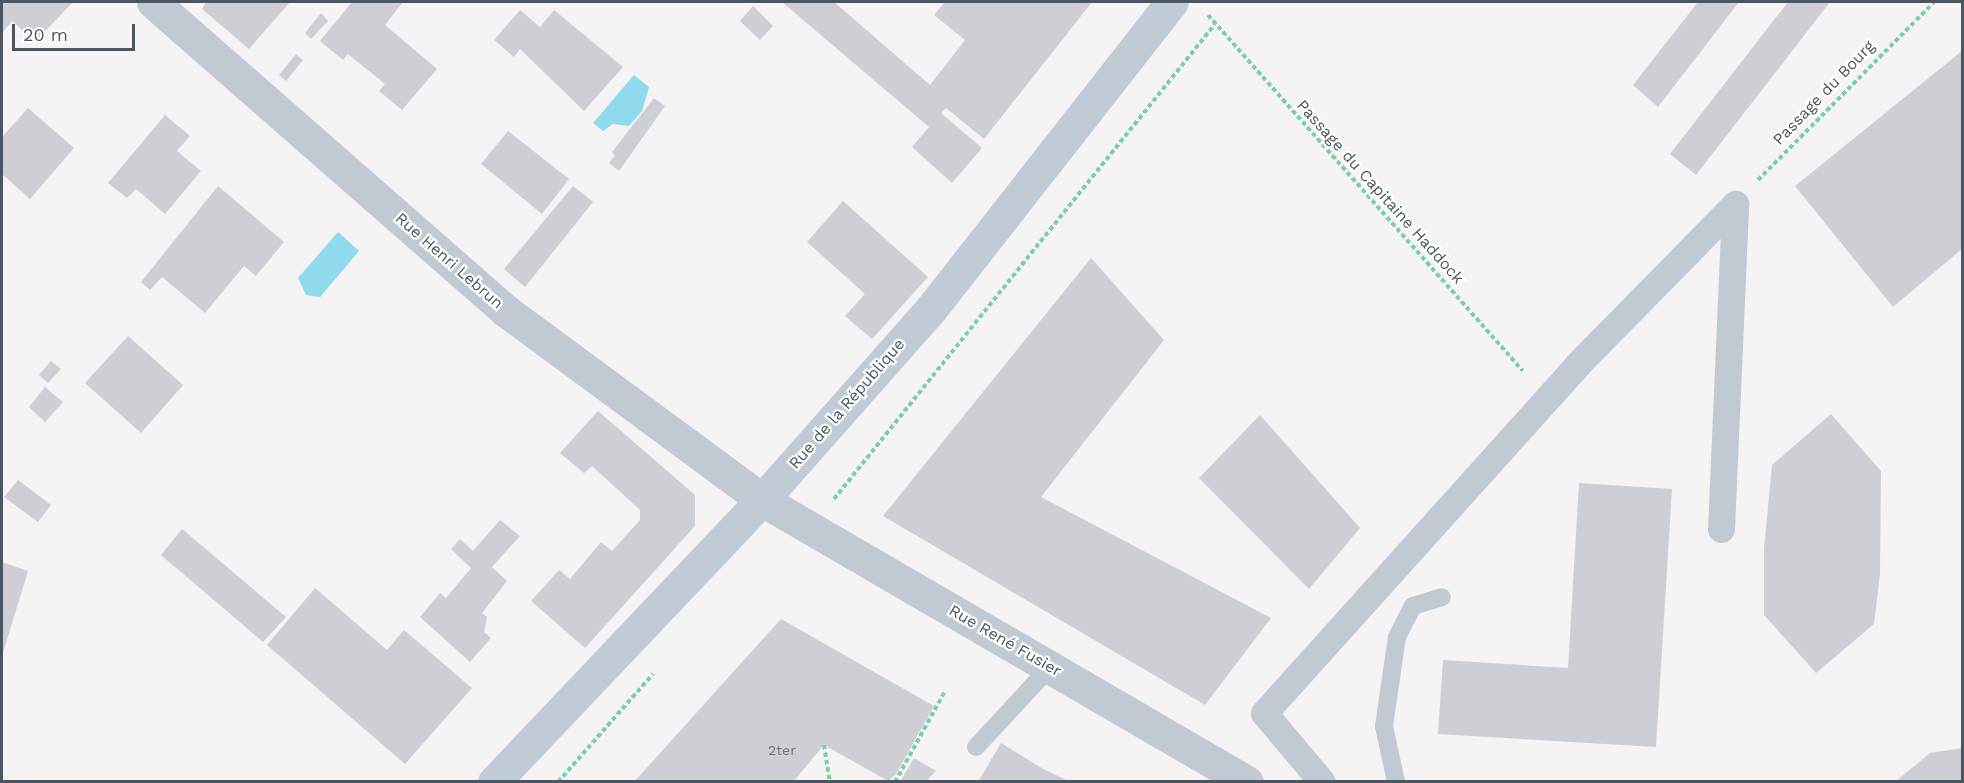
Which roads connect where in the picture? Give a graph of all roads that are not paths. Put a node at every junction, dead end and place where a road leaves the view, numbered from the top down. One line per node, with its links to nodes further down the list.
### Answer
1 (153, 2): 3 (street, Rue Henri Lebrun)
2 (1187, 5): 3 (main road, Rue de la République)
3 (762, 500): 6 (street, Rue René Fusier); 9 (main road, Rue de la République)
4 (1720, 529): 11 (street)
5 (1442, 597): 8 (lane)
6 (1050, 667): 7 (lane); 10 (street, Rue René Fusier)
7 (976, 747)
8 (1393, 780)
9 (494, 782)
10 (1247, 782)
11 (1322, 782)

